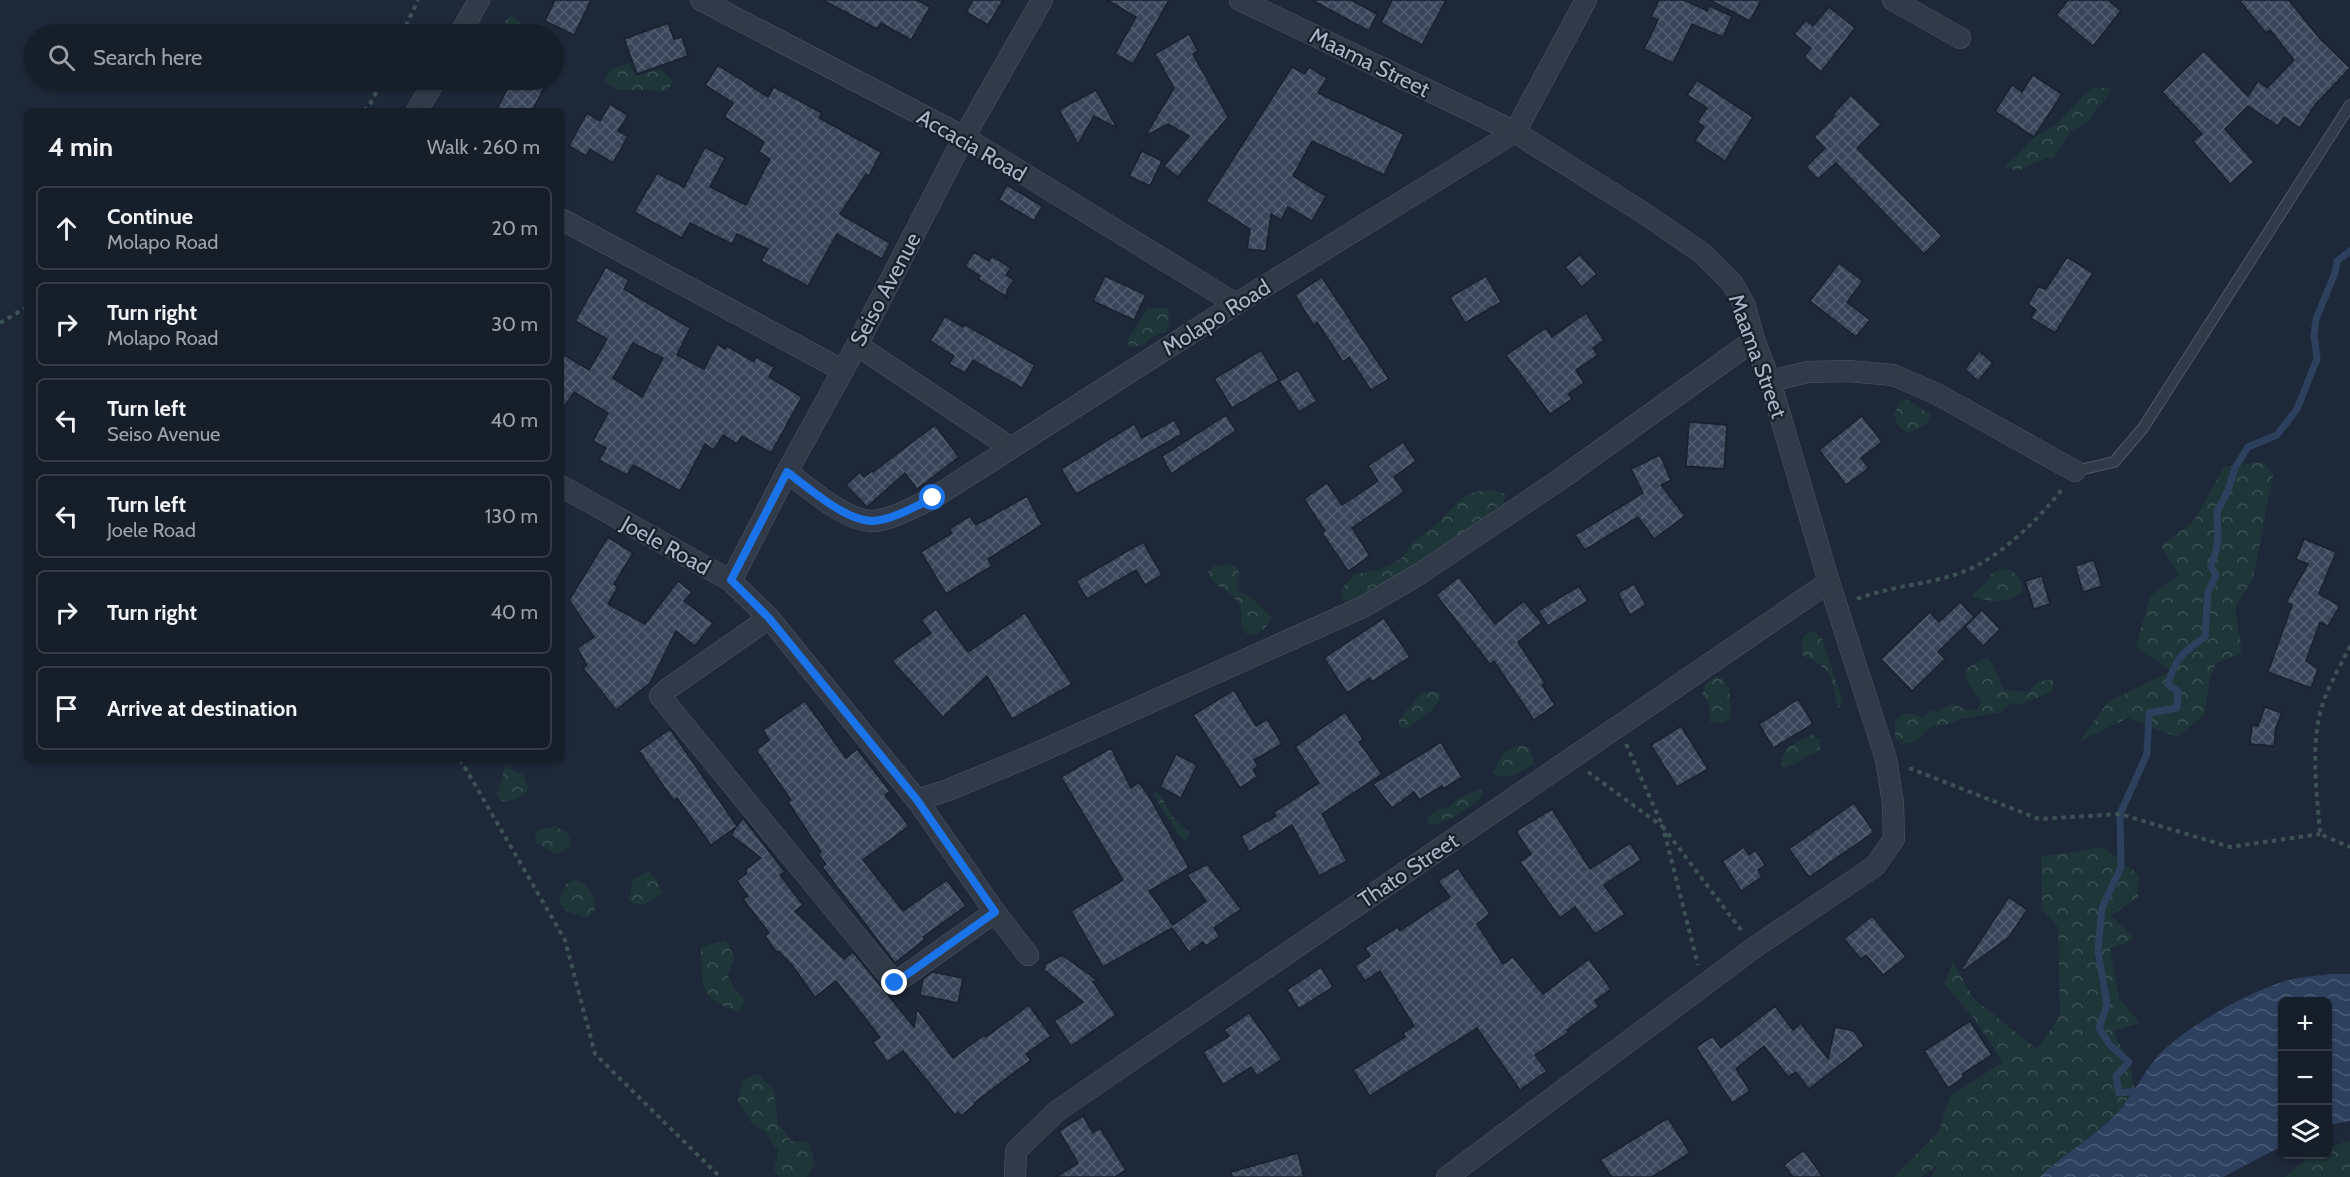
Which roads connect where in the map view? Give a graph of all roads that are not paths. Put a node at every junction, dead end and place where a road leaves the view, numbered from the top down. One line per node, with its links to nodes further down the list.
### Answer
1 (479, 0): 7 (street)
2 (701, 0): 13 (street, Accacia Road)
3 (1042, 0): 13 (street, Seiso Avenue)
4 (1240, 0): 12 (street, Maama Street)
5 (1586, 0): 12 (street)
6 (1893, 0): 8 (street)
7 (466, 24)
8 (1960, 38)
9 (429, 90): 11 (street)
10 (2350, 105): 21 (lane)
11 (419, 108)
12 (1515, 132): 15 (street, Molapo Road); 16 (street, Maama Street)
13 (964, 138): 15 (street, Accacia Road); 17 (street, Seiso Avenue)
14 (564, 221): 18 (street)
15 (1236, 304): 20 (street, Molapo Road)
16 (1754, 340): 19 (street, Maama Street); 27 (street)
17 (857, 345): 18 (street, Seiso Avenue); 20 (street)
18 (842, 370): 22 (street, Seiso Avenue)
19 (1770, 381): 21 (street); 25 (street, Maama Street)
20 (1011, 448): 22 (street, Molapo Road)
21 (2075, 471)
22 (787, 472): 24 (street, Seiso Avenue)
23 (564, 488): 24 (street, Joele Road)
24 (731, 580): 26 (street, Joele Road)
25 (1829, 582): 30 (street, Thato Street); 31 (street, Maama Street)
26 (769, 618): 27 (street, Joele Road); 28 (street)
27 (917, 800): 28 (street, Joele Road)
28 (995, 912): 29 (street, Joele Road)
29 (1028, 955)
30 (1015, 1177)
31 (1447, 1177)

